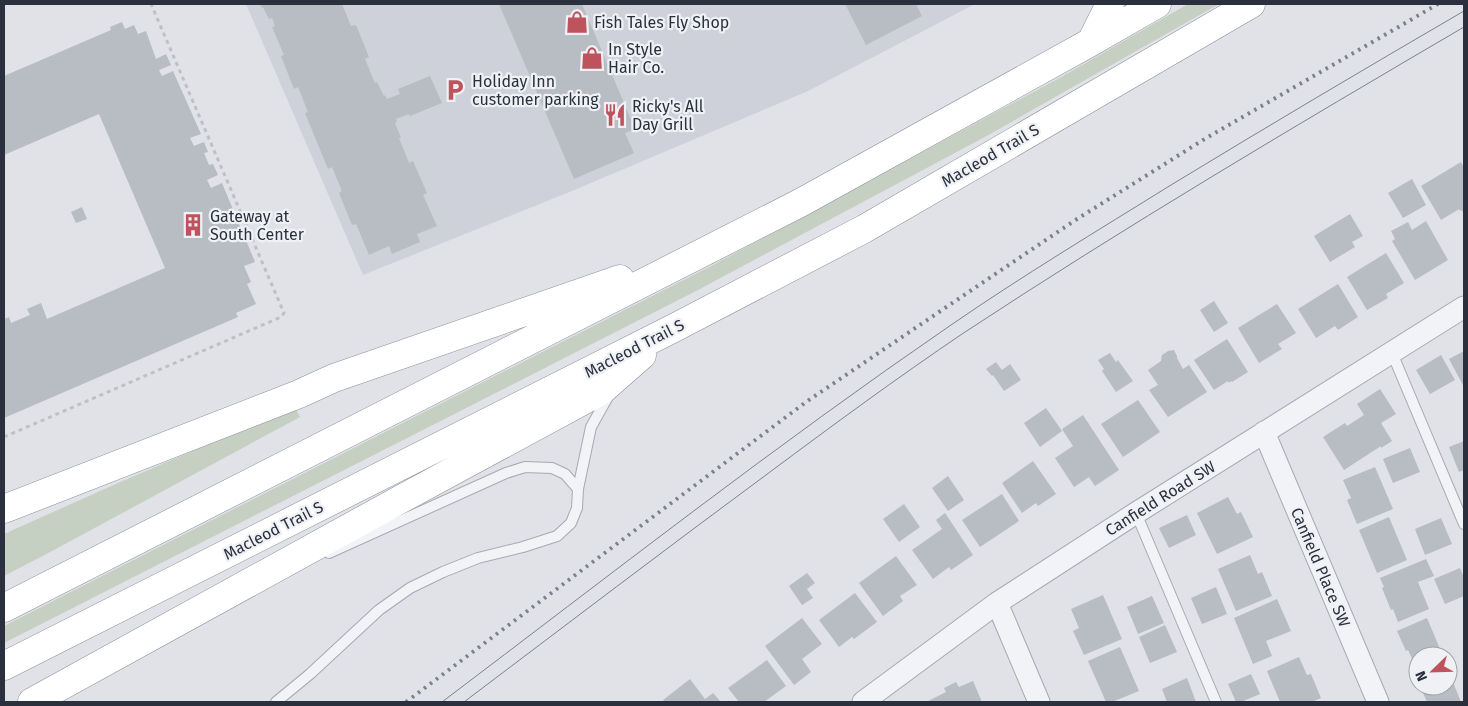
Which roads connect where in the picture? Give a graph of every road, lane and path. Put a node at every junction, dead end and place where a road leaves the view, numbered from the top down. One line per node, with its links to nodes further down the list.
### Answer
1 (151, 4): 12 (path)
2 (1110, 4): 5 (highway)
3 (1156, 4): 5 (highway)
4 (1251, 4): 8 (highway, Macleod Trail S)
5 (1091, 42): 6 (highway)
6 (719, 245): 14 (highway); 20 (highway)
7 (1464, 307): 9 (street, Canfield Road SW)
8 (672, 329): 10 (highway); 22 (highway, Macleod Trail S)
9 (1392, 353): 11 (street, Canfield Road SW); 16 (lane)
10 (622, 373): 13 (lane); 21 (highway)
11 (1264, 432): 15 (street, Canfield Road SW); 28 (street, Canfield Place SW)
12 (4, 437)
13 (578, 489): 17 (lane); 24 (lane)
14 (4, 509)
15 (1136, 513): 19 (street, Canfield Road SW); 27 (lane)
16 (1464, 524)
17 (318, 558)
18 (301, 566): 21 (lane)
19 (997, 603): 25 (street, Canfield Road SW); 26 (street)
20 (4, 608)
21 (184, 618): 23 (highway)
22 (4, 666)
23 (32, 702)
24 (276, 702)
25 (863, 702)
26 (1039, 702)
27 (1216, 702)
28 (1378, 702)

